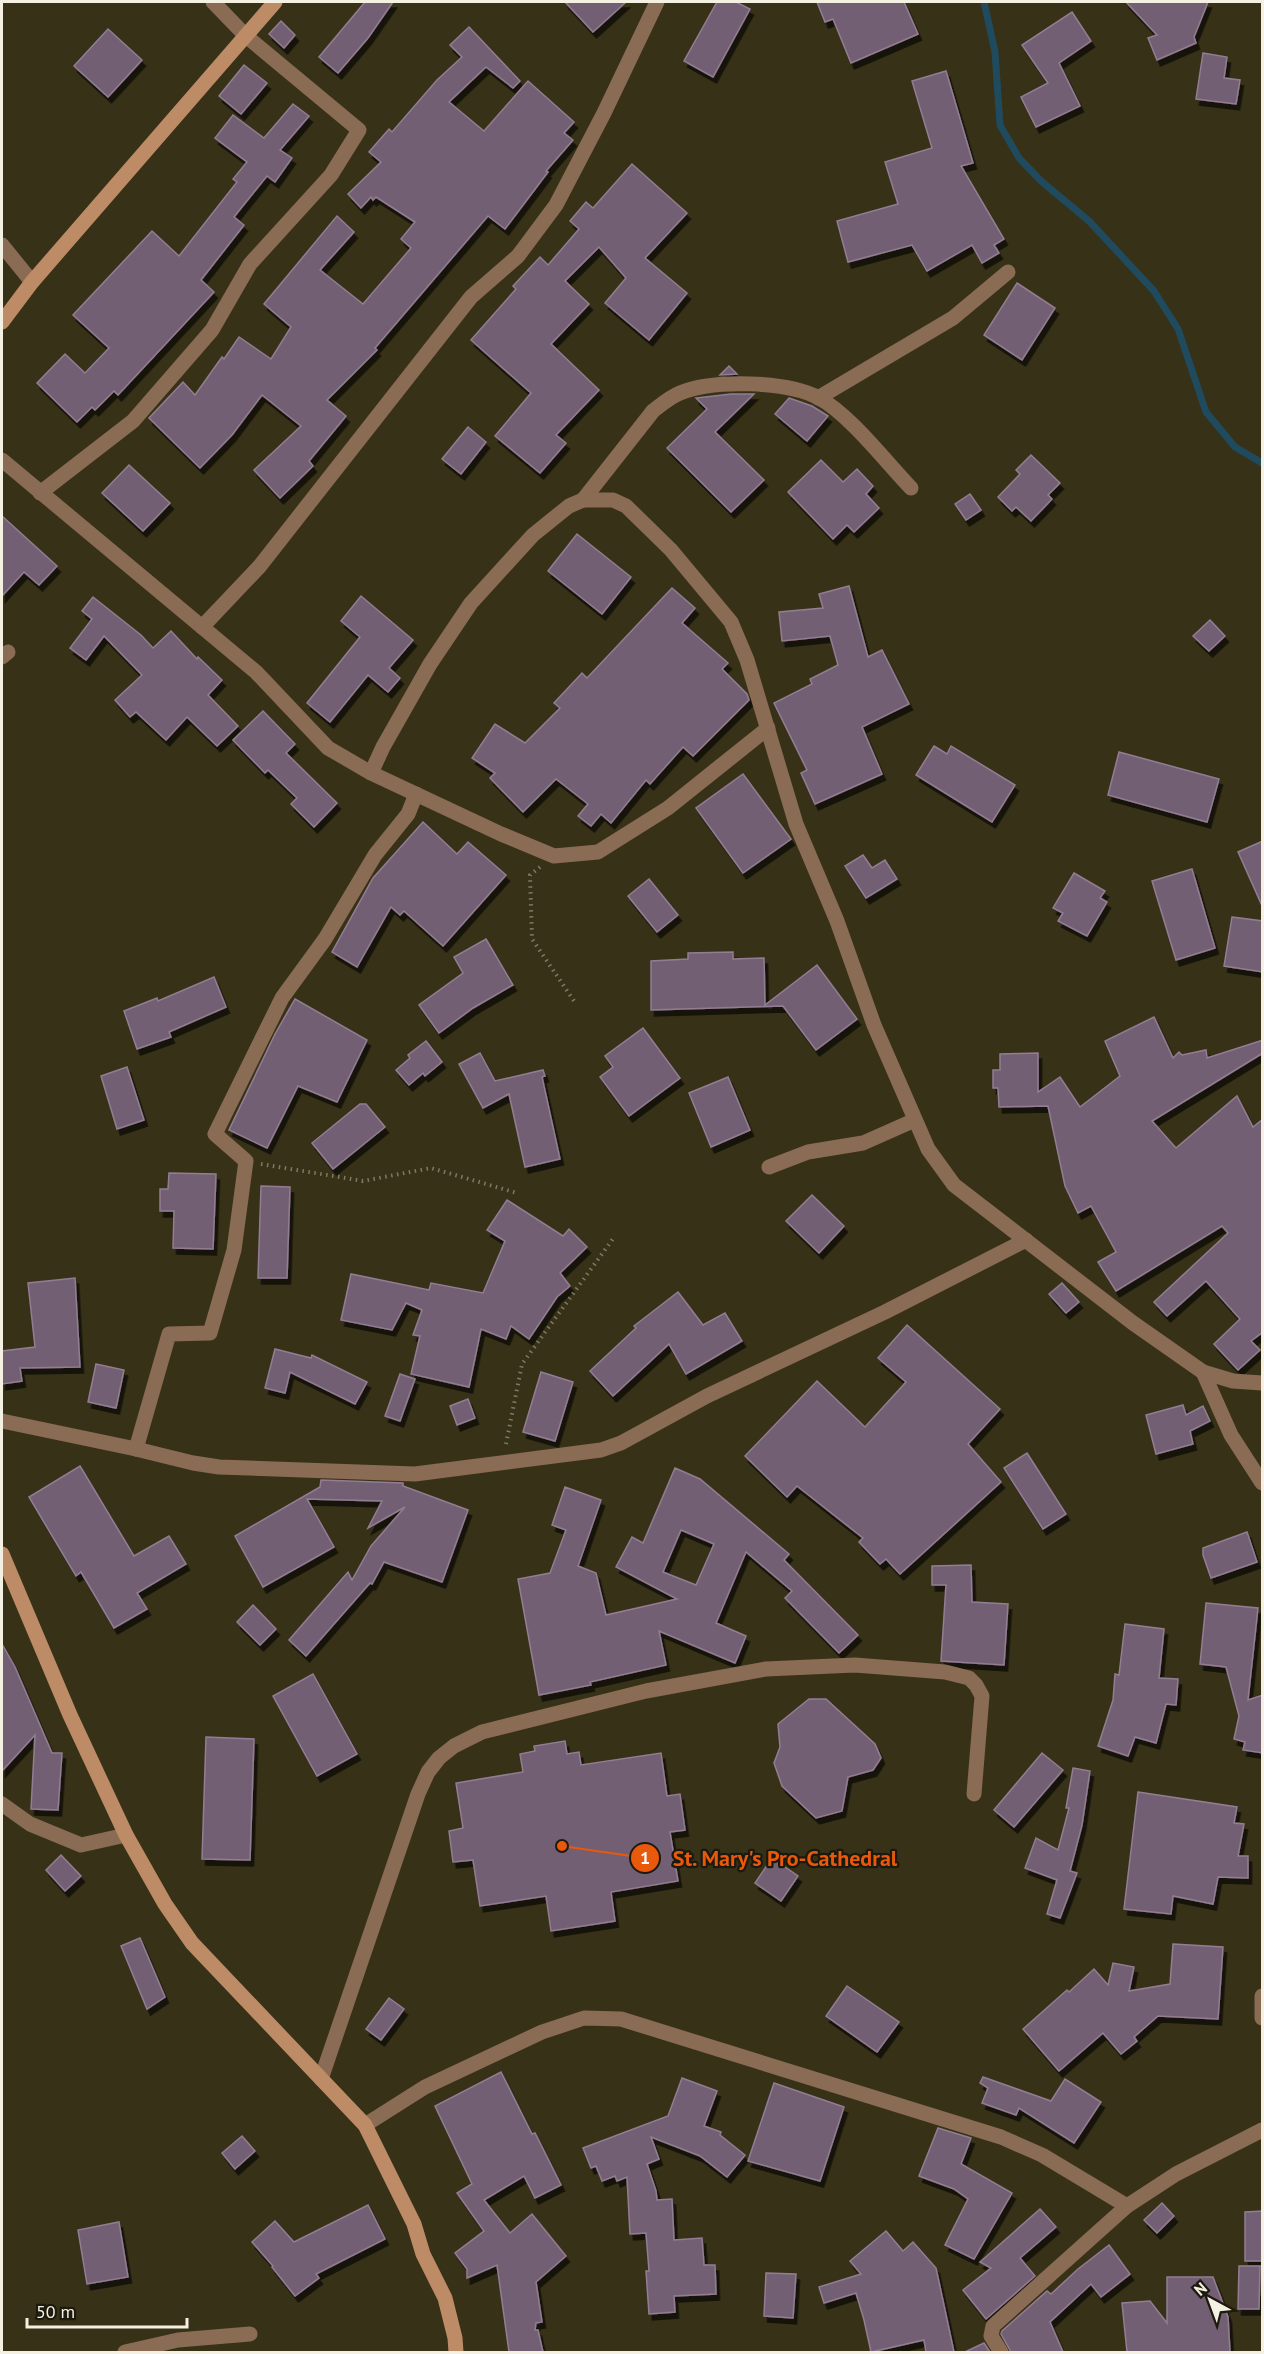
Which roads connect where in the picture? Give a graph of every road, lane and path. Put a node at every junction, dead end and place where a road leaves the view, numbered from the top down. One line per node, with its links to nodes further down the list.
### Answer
1 (213, 2): 4 (street)
2 (275, 2): 4 (street)
3 (657, 2): 14 (street)
4 (246, 36): 7 (street); 12 (street)
5 (2, 245): 7 (street)
6 (1008, 272): 9 (street)
7 (32, 282): 8 (street)
8 (2, 322)
9 (818, 398): 11 (street); 13 (street)
10 (2, 460): 12 (street)
11 (910, 488)
12 (40, 493): 14 (street)
13 (583, 500): 15 (street); 16 (street)
14 (202, 627): 16 (street)
15 (768, 728): 18 (street); 20 (street)
16 (371, 773): 17 (street)
17 (416, 794): 18 (street); 21 (street)
18 (554, 856): 19 (path)
19 (574, 1001)
20 (915, 1120): 22 (street); 25 (street)
21 (246, 1161): 23 (path); 29 (street)
22 (769, 1167)
23 (517, 1193)
24 (615, 1236): 30 (path)
25 (1026, 1240): 26 (street); 30 (street)
26 (1203, 1372): 27 (street); 31 (street)
27 (1263, 1383)
28 (2, 1421): 29 (street)
29 (136, 1449): 30 (street)
30 (503, 1463)
31 (1263, 1483)
32 (2, 1554): 35 (street)
33 (974, 1794): 38 (street)
34 (2, 1804): 35 (street)
35 (126, 1835): 38 (street)
36 (1263, 1996): 37 (street)
37 (1263, 2018)
38 (321, 2079): 39 (street)
39 (365, 2125): 41 (street); 43 (street)
40 (1263, 2130): 41 (street)
41 (1126, 2206): 46 (street)
42 (250, 2334): 44 (street)
43 (456, 2345): 45 (street)
44 (125, 2352)
45 (465, 2352)
46 (1000, 2352)

